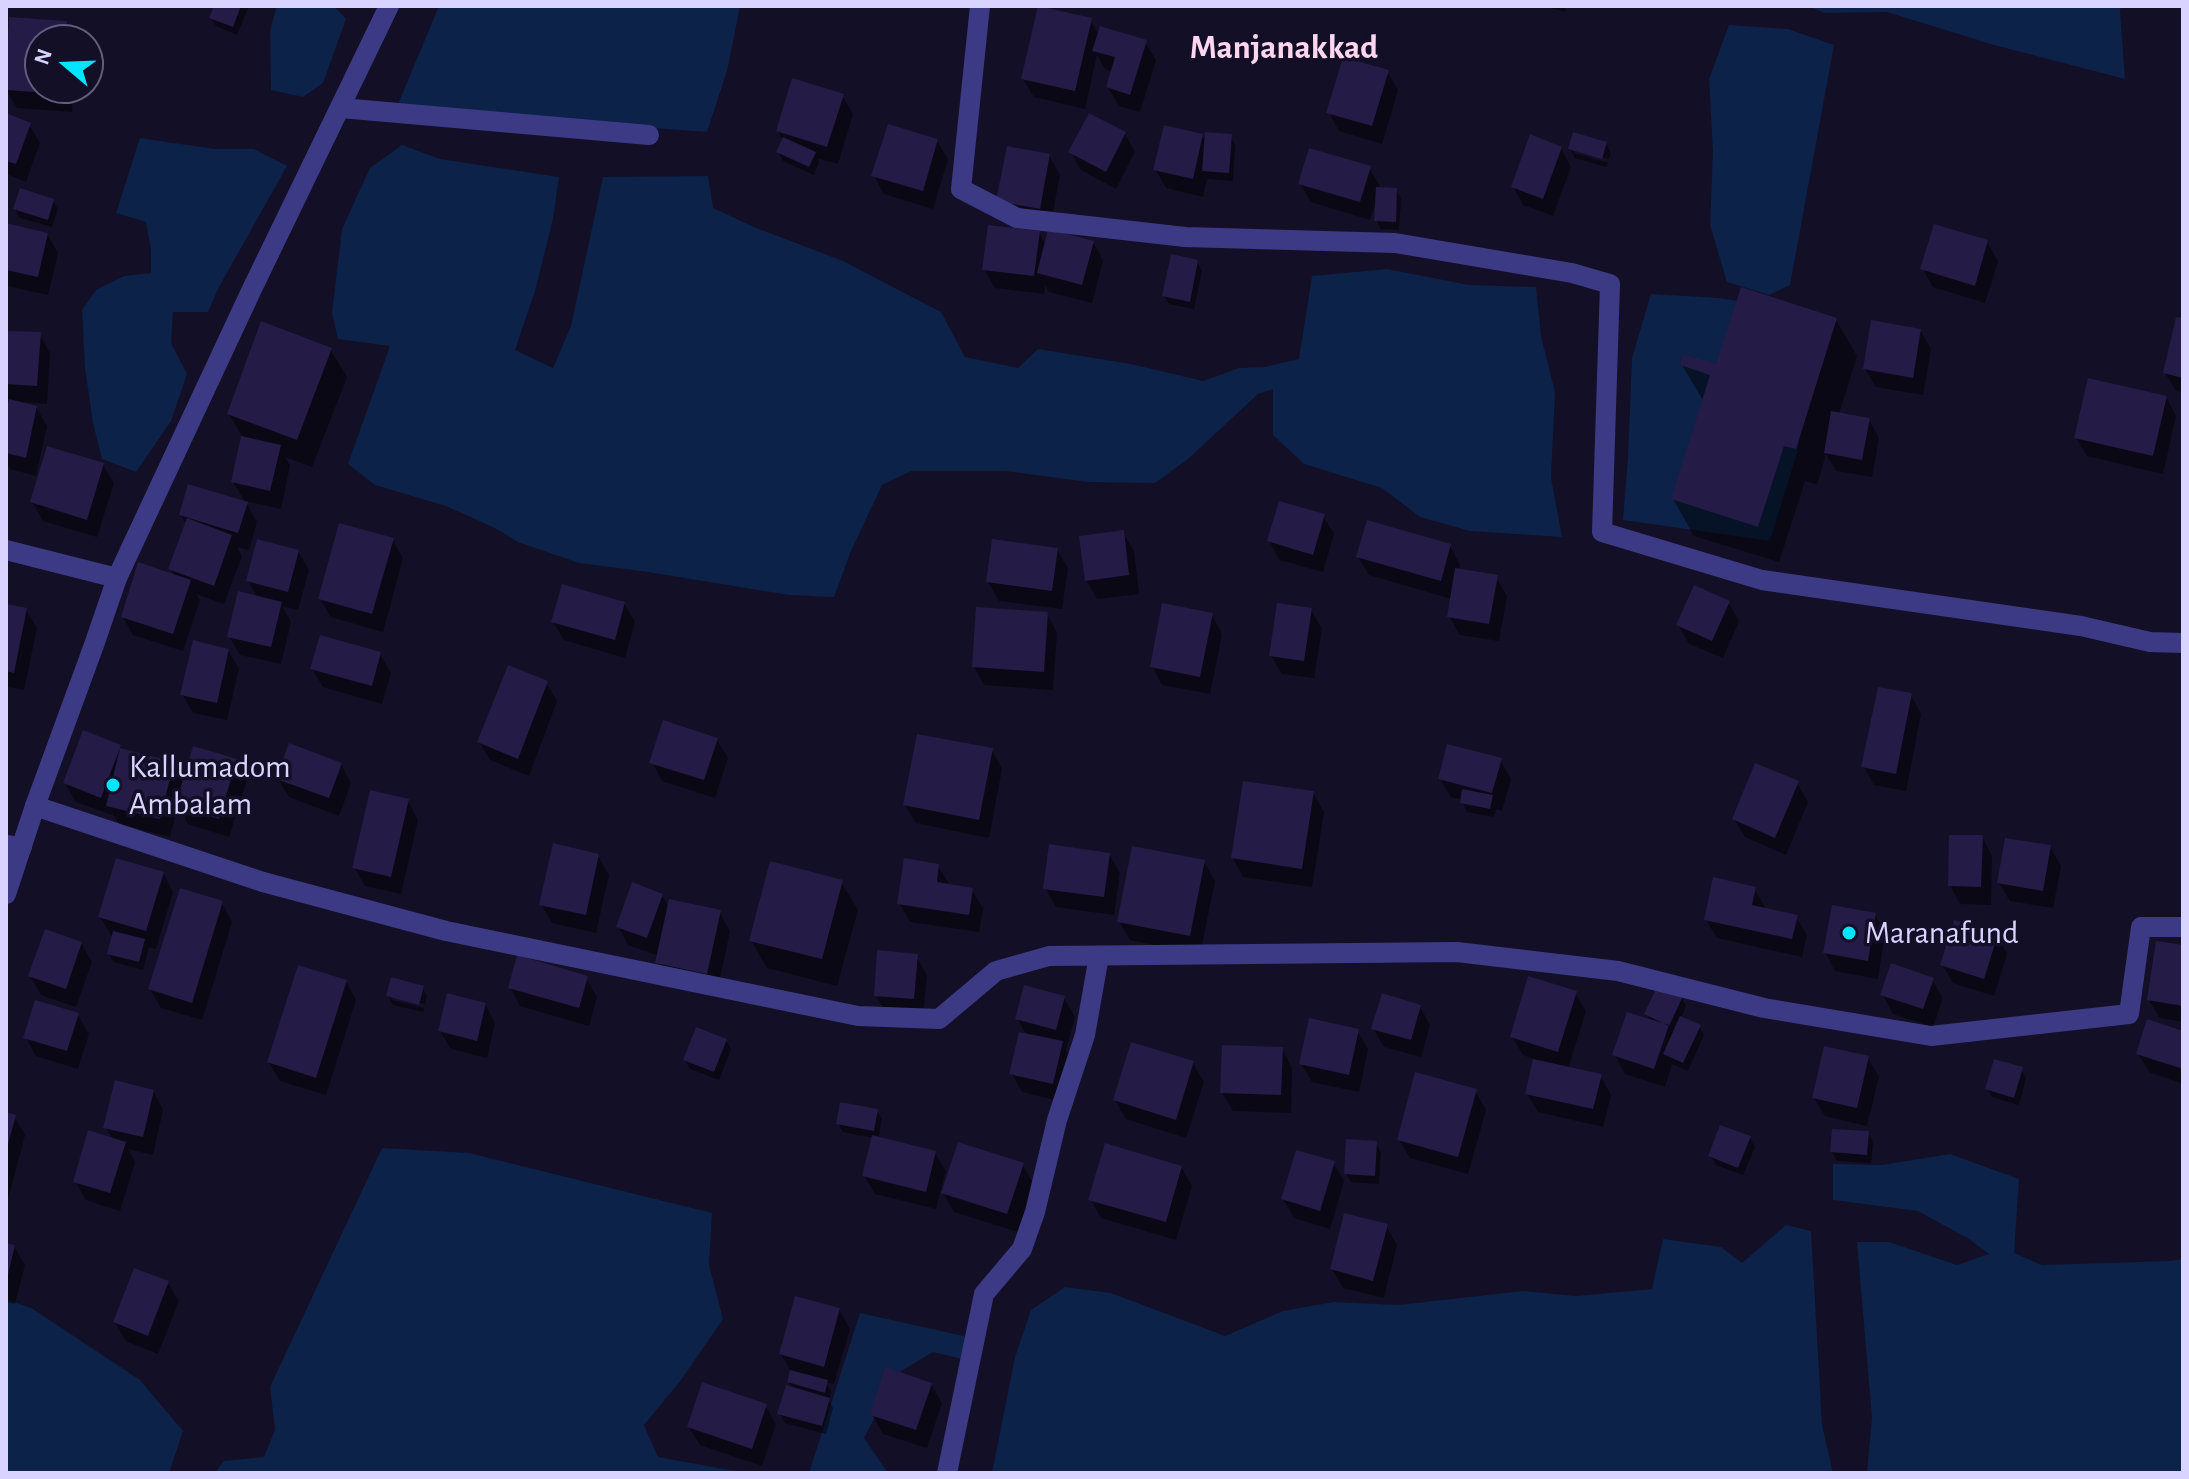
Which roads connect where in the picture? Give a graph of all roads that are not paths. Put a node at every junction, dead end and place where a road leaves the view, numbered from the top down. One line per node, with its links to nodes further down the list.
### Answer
1 (389, 6): 3 (street)
2 (980, 6): 7 (street)
3 (341, 108): 4 (street); 6 (street)
4 (649, 135)
5 (6, 550): 6 (street)
6 (117, 578): 8 (street)
7 (2183, 643)
8 (35, 806): 9 (street); 12 (street)
9 (14, 846): 10 (street)
10 (6, 894)
11 (2183, 927): 12 (street)
12 (1099, 956): 13 (street)
13 (947, 1473)

